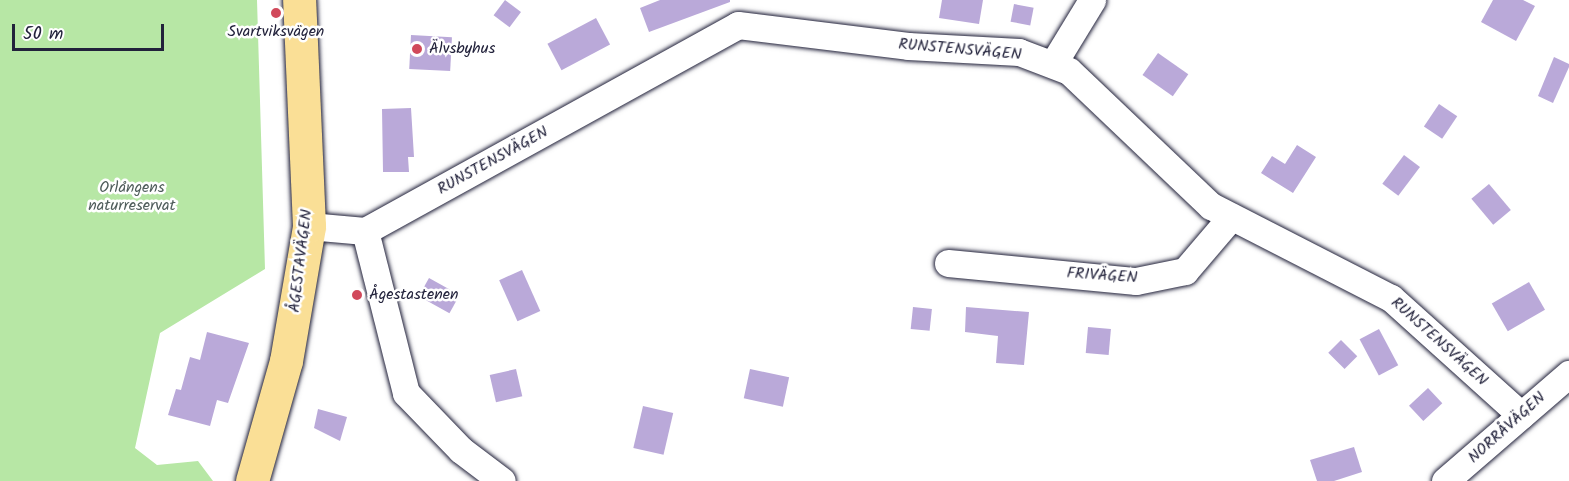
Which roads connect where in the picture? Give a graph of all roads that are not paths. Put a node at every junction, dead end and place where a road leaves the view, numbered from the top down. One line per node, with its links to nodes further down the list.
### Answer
1 (299, 0): 5 (main road, ÅGESTAVÄGEN)
2 (1092, 0): 3 (street)
3 (1053, 64): 4 (street, RUNSTENSVÄGEN); 6 (street, RUNSTENSVÄGEN)
4 (1231, 217): 7 (street, FRIVÄGEN); 9 (street, RUNSTENSVÄGEN)
5 (309, 226): 6 (street); 10 (main road, ÅGESTAVÄGEN)
6 (365, 231): 11 (street)
7 (948, 263)
8 (1569, 374): 9 (street, NORRÅVÄGEN)
9 (1521, 415): 12 (street, NORRÅVÄGEN)
10 (252, 481)
11 (502, 481)
12 (1445, 481)

